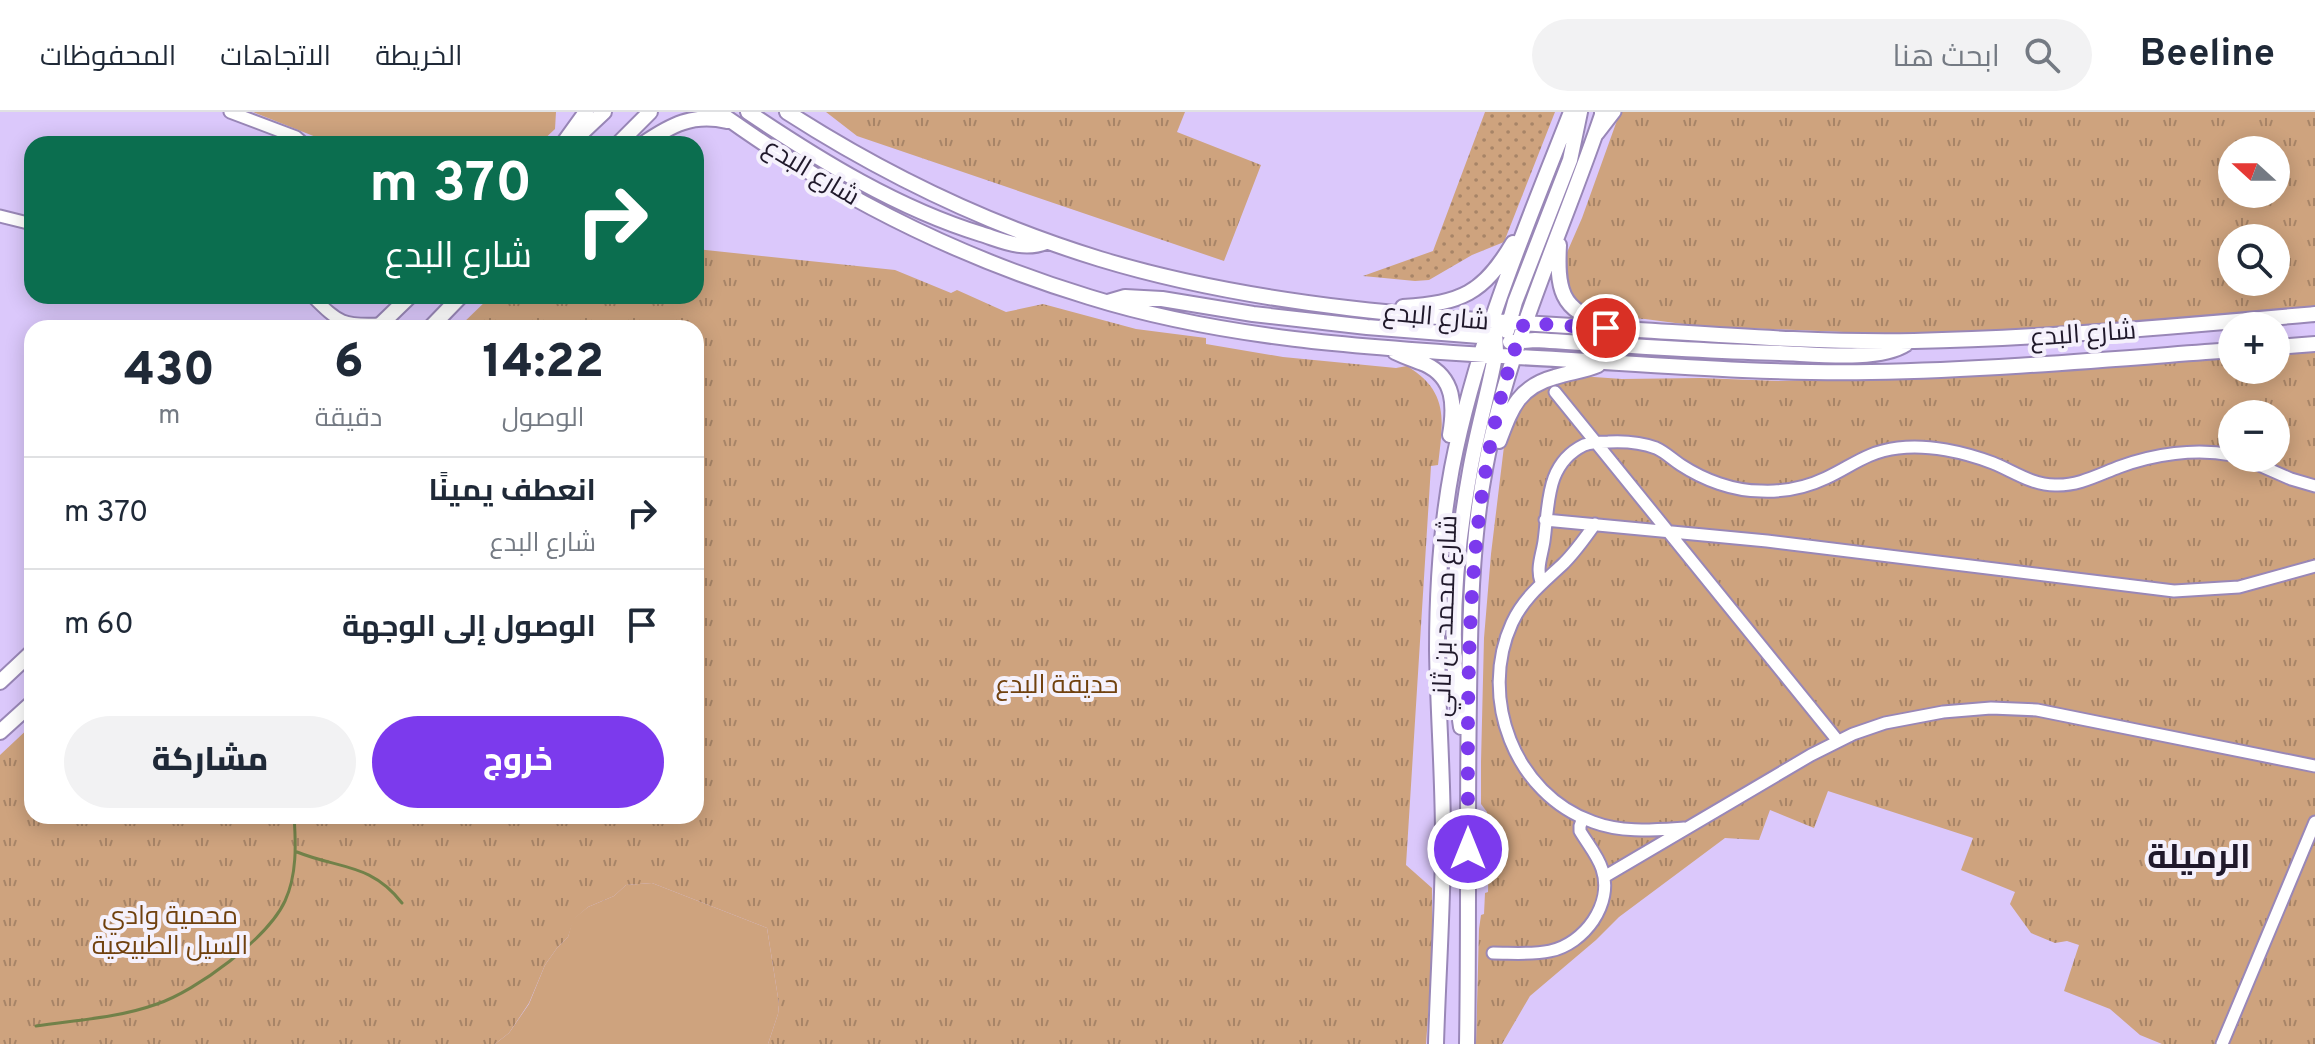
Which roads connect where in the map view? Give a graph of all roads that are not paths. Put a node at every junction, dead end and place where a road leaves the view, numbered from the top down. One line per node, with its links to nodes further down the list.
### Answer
1 (230, 112): 13 (street)
2 (586, 112): 14 (main road)
3 (604, 112): 15 (main road)
4 (650, 112): 16 (main road)
5 (718, 112): 12 (main road, شارع البدع)
6 (748, 112): 23 (main road)
7 (787, 112): 23 (main road, شارع البدع)
8 (1571, 112): 20 (main road)
9 (1580, 112): 39 (main road)
10 (1603, 112): 18 (main road)
11 (1615, 112): 18 (street)
12 (734, 123): 17 (main road); 24 (main road, شارع البدع)
13 (293, 136)
14 (569, 136)
15 (578, 136)
16 (626, 136)
17 (659, 136)
18 (1593, 141): 22 (main road)
19 (0, 216): 21 (street)
20 (1527, 219): 28 (main road); 35 (main road)
21 (24, 222)
22 (1561, 229): 36 (main road); 37 (main road)
23 (1046, 241): 28 (main road, شارع البدع)
24 (1107, 302): 39 (main road); 42 (main road, شارع البدع)
25 (320, 304): 29 (street)
26 (402, 304): 33 (main road)
27 (453, 304): 34 (main road)
28 (1379, 311): 35 (main road, شارع البدع)
29 (329, 313): 31 (street); 32 (street)
30 (2315, 314): 38 (main road, شارع البدع)
31 (331, 320)
32 (339, 320)
33 (385, 320)
34 (438, 320)
35 (1491, 321): 39 (main road, شارع البدع)
36 (1524, 323): 37 (main road, شارع البدع); 39 (main road, شارع البدع)
37 (1665, 331): 38 (main road, شارع البدع)
38 (1910, 341): 39 (main road)
39 (1501, 343): 42 (main road, شارع البدع); 44 (main road, شارع البدع); 48 (main road, شارع محمد بن ثاني); 49 (main road, شارع محمد بن ثاني); 62 (main road)
40 (2315, 344): 41 (main road)
41 (2290, 346)
42 (1388, 347): 48 (main road)
43 (2218, 351): 44 (main road, شارع البدع)
44 (1602, 363): 49 (main road)
45 (1555, 392): 46 (street)
46 (1596, 442): 47 (street); 52 (street); 54 (street)
47 (2218, 453)
48 (1452, 471): 69 (main road, شارع محمد بن ثاني)
49 (1485, 471): 62 (main road, شارع محمد بن ثاني)
50 (2277, 472): 51 (street)
51 (2315, 486)
52 (1545, 520): 53 (street); 56 (street)
53 (1595, 524): 54 (street); 56 (street)
54 (1670, 532): 55 (street); 61 (street)
55 (2315, 566)
56 (1541, 582): 64 (street)
57 (24, 660): 58 (main road)
58 (0, 682)
59 (24, 710): 60 (main road)
60 (0, 732)
61 (1838, 741): 63 (street); 66 (street)
62 (1468, 758): 70 (main road, شارع محمد بن ثاني)
63 (2315, 766)
64 (1583, 818): 66 (street); 67 (street)
65 (2315, 822): 71 (street)
66 (1688, 827): 67 (street)
67 (1604, 877): 68 (street)
68 (1493, 953)
69 (1436, 1044)
70 (1467, 1044)
71 (2222, 1044)

